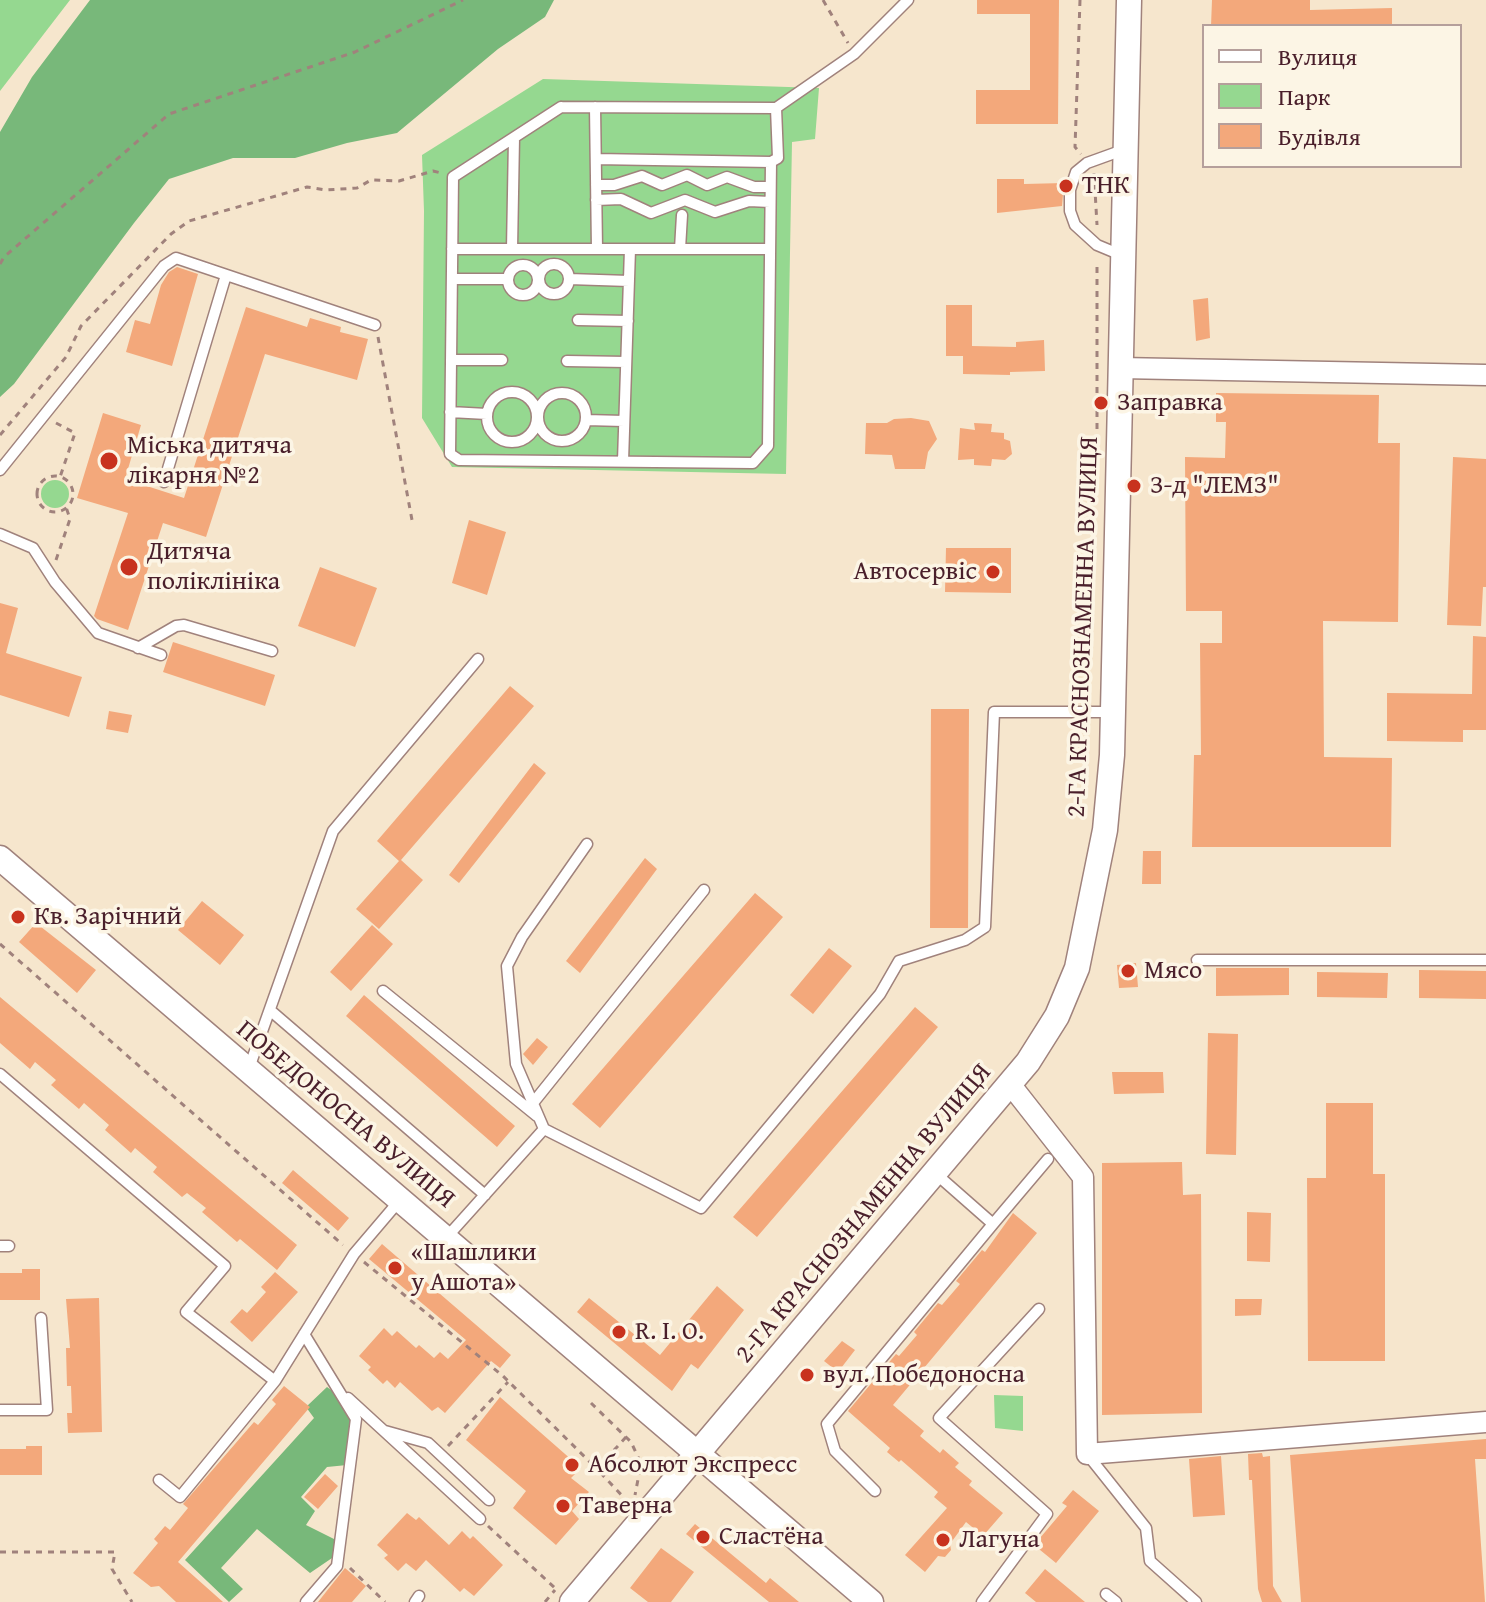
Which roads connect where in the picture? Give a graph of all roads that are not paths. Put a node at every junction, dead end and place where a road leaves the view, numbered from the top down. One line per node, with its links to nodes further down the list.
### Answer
1 (908, 0): 4 (lane)
2 (1129, 0): 6 (street, 2-ГА КРАСНОЗНАМЕННА ВУЛИЦЯ)
3 (595, 107): 4 (lane); 5 (lane); 7 (lane)
4 (776, 108): 8 (lane)
5 (514, 138): 14 (lane); 15 (lane)
6 (1125, 149): 20 (street, 2-ГА КРАСНОЗНАМЕННА ВУЛИЦЯ); 20 (lane)
7 (596, 159): 8 (lane); 9 (lane)
8 (771, 162): 10 (lane)
9 (596, 185): 10 (lane); 11 (lane)
10 (770, 187): 12 (lane)
11 (596, 200): 12 (lane); 16 (lane)
12 (770, 202): 19 (lane)
13 (682, 215): 18 (lane)
14 (452, 249): 15 (lane); 23 (lane)
15 (512, 249): 16 (lane)
16 (597, 249): 17 (lane)
17 (630, 249): 18 (lane); 26 (lane)
18 (680, 249): 19 (lane)
19 (770, 249): 41 (lane)
20 (1123, 256): 34 (street, 2-ГА КРАСНОЗНАМЕННА ВУЛИЦЯ)
21 (226, 275): 29 (lane); 42 (lane); 43 (lane)
22 (538, 278): 24 (lane); 24 (lane); 25 (lane); 25 (lane)
23 (452, 279): 24 (lane); 30 (lane)
24 (507, 279)
25 (569, 279): 26 (lane)
26 (629, 281): 28 (lane)
27 (578, 320): 28 (lane)
28 (628, 321): 33 (lane)
29 (375, 325)
30 (451, 360): 31 (lane); 36 (lane)
31 (502, 360)
32 (567, 361): 33 (lane)
33 (626, 362): 40 (lane)
34 (1120, 368): 35 (street); 49 (street, 2-ГА КРАСНОЗНАМЕННА ВУЛИЦЯ)
35 (1486, 375)
36 (450, 412): 37 (lane); 41 (lane)
37 (487, 414): 38 (lane); 38 (lane)
38 (537, 414): 39 (lane); 39 (lane)
39 (586, 420): 40 (lane)
40 (624, 421): 41 (lane)
41 (623, 461)
42 (0, 470)
43 (164, 482)
44 (0, 534): 45 (lane)
45 (138, 648): 46 (lane); 47 (lane)
46 (272, 651)
47 (161, 655)
48 (478, 659): 56 (lane)
49 (1112, 712): 59 (street, 2-ГА КРАСНОЗНАМЕННА ВУЛИЦЯ); 61 (lane)
50 (587, 844): 60 (lane)
51 (0, 858): 57 (street, ПОБЕДОНОСНА ВУЛИЦЯ)
52 (704, 890): 60 (lane)
53 (1197, 960): 54 (lane)
54 (1486, 960)
55 (383, 991): 61 (lane)
56 (271, 1011): 57 (lane); 64 (lane)
57 (248, 1070): 65 (street, ПОБЕДОНОСНА ВУЛИЦЯ)
58 (0, 1074): 71 (lane)
59 (1010, 1084): 63 (street, 2-ГА КРАСНОЗНАМЕННА ВУЛИЦЯ); 77 (street)
60 (533, 1103): 61 (lane)
61 (542, 1124): 64 (lane)
62 (1048, 1159): 66 (lane)
63 (935, 1173): 66 (lane); 76 (street, 2-ГА КРАСНОЗНАМЕННА ВУЛИЦЯ)
64 (485, 1195): 67 (lane)
65 (400, 1200): 67 (street, ПОБЕДОНОСНА ВУЛИЦЯ); 70 (lane)
66 (993, 1224): 79 (lane)
67 (446, 1238): 76 (street, ПОБЕДОНОСНА ВУЛИЦЯ)
68 (1039, 1309): 86 (lane)
69 (41, 1318): 73 (lane)
70 (304, 1334): 71 (lane); 72 (lane)
71 (275, 1381): 78 (lane)
72 (338, 1388): 75 (lane); 84 (lane)
73 (0, 1410)
74 (1486, 1422): 77 (street)
75 (383, 1430): 80 (lane); 81 (lane)
76 (699, 1454): 83 (street, 2-ГА КРАСНОЗНАМЕННА ВУЛИЦЯ); 85 (street, ПОБЕДОНОСНА ВУЛИЦЯ)
77 (1087, 1454): 88 (lane)
78 (159, 1480)
79 (875, 1491)
80 (489, 1500)
81 (480, 1519)
82 (1106, 1594): 87 (lane)
83 (581, 1598)
84 (306, 1602)
85 (871, 1602)
86 (982, 1602)
87 (1116, 1602)
88 (1196, 1602)

